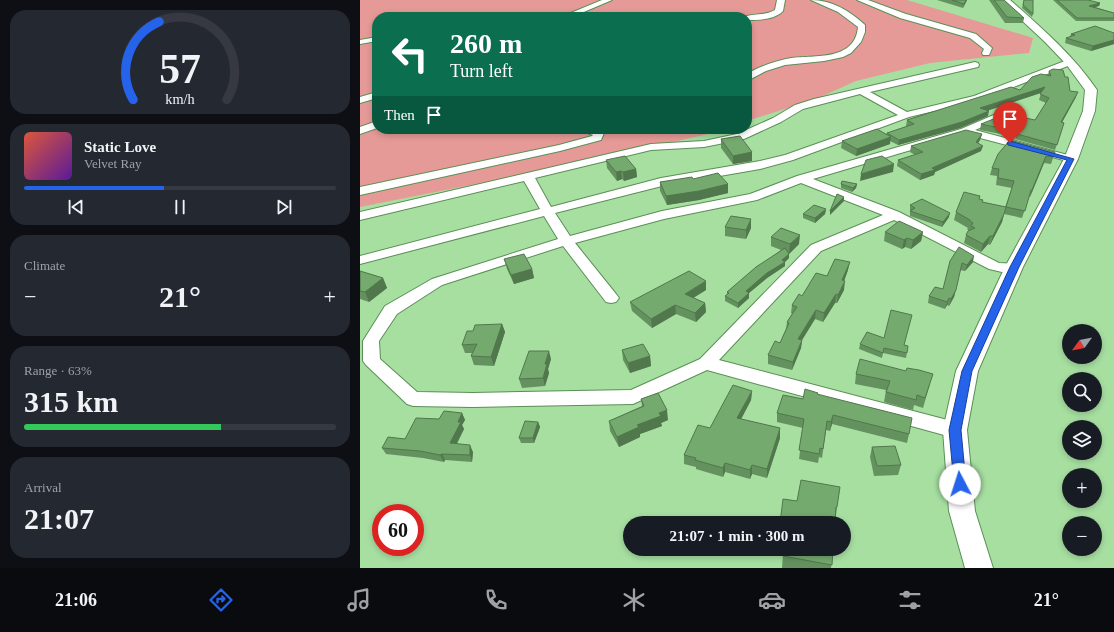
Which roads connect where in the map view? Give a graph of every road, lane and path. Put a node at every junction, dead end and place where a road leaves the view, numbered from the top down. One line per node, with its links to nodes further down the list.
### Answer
1 (608, 0): 6 (street)
2 (780, 0): 7 (street)
3 (815, 0): 13 (street)
4 (861, 0): 10 (street)
5 (1005, 0): 11 (main road)
6 (577, 12)
7 (752, 18)
8 (372, 40): 9 (street)
9 (360, 42)
10 (986, 53)
11 (1070, 62): 18 (street); 25 (main road)
12 (975, 65): 14 (street)
13 (752, 75)
14 (861, 91): 18 (street); 21 (street)
15 (372, 96): 16 (street)
16 (360, 100)
17 (1014, 110): 22 (street)
18 (906, 115): 29 (street)
19 (372, 126): 20 (street)
20 (360, 131)
21 (752, 131)
22 (965, 131): 25 (street); 27 (street)
23 (599, 134): 28 (street)
24 (747, 134): 26 (street)
25 (1071, 159): 34 (main road)
26 (528, 177): 29 (street); 31 (street)
27 (801, 179): 30 (street); 32 (street)
28 (360, 191)
29 (547, 211): 32 (street); 33 (street)
30 (894, 215): 34 (street); 36 (street)
31 (360, 216)
32 (566, 241): 35 (street); 36 (street)
33 (360, 260)
34 (1014, 267): 37 (main road)
35 (611, 298)
36 (706, 363): 37 (street)
37 (955, 430): 38 (main road)
38 (979, 568)

